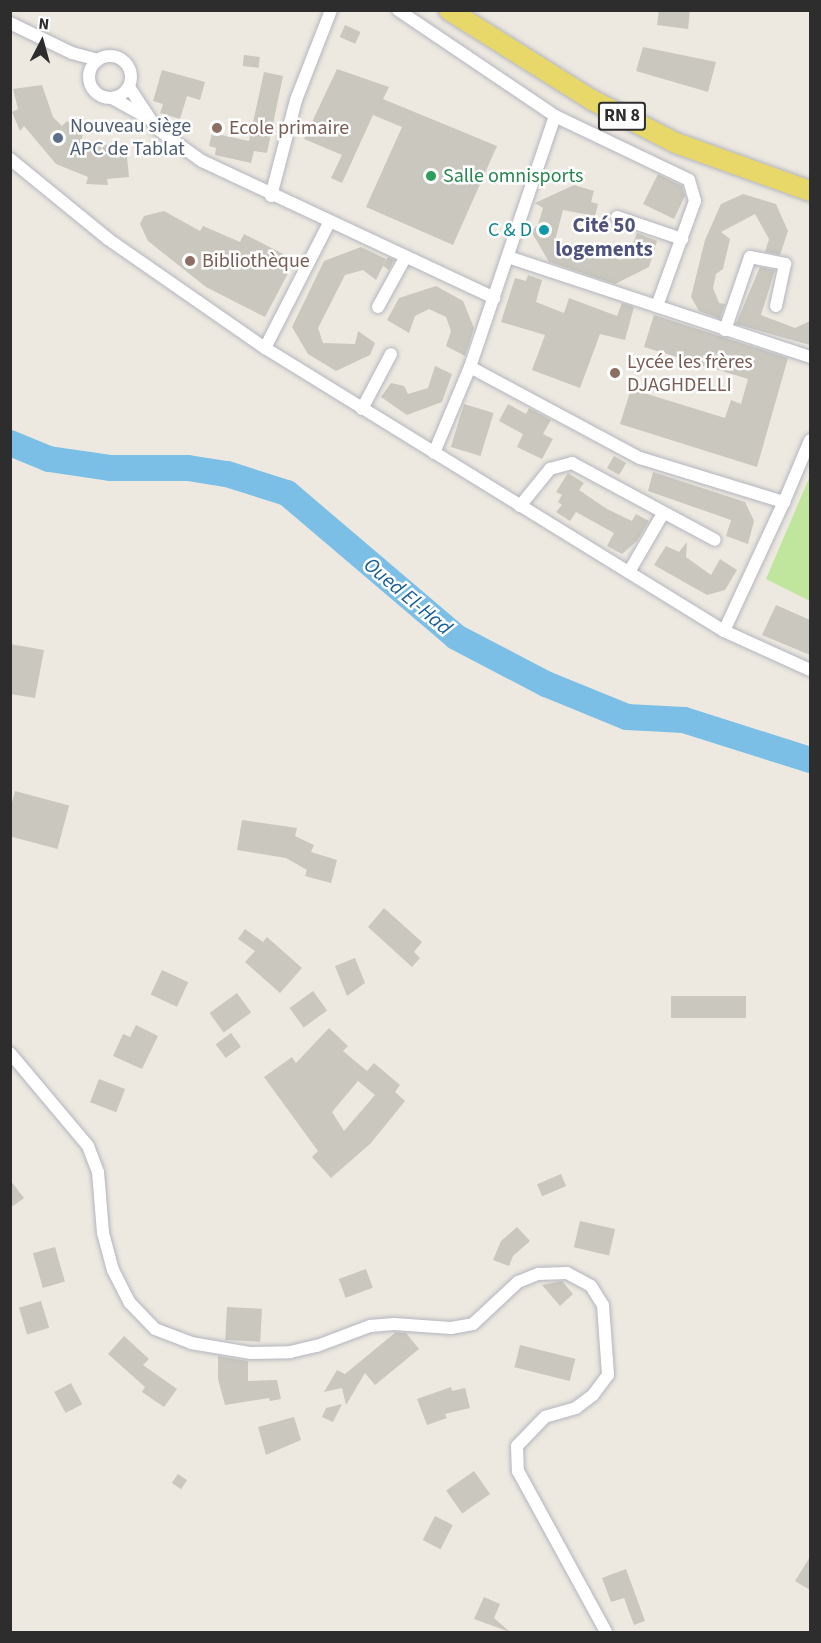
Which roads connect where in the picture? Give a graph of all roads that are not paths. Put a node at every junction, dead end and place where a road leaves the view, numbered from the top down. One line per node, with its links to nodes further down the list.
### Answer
1 (331, 10): 14 (street)
2 (398, 10): 11 (street)
3 (449, 10): 13 (main road, RN 8)
4 (10, 23): 5 (street)
5 (72, 53): 6 (street); 7 (street)
6 (98, 60): 7 (street); 8 (street)
7 (90, 73): 9 (street)
8 (129, 87): 9 (street); 10 (street)
9 (112, 98): 10 (street)
10 (145, 116): 14 (street)
11 (555, 116): 17 (street); 18 (street)
12 (10, 159): 25 (street)
13 (810, 191)
14 (271, 196): 16 (street)
15 (617, 217): 17 (street)
16 (329, 223): 19 (street); 25 (street)
17 (682, 239): 21 (street)
18 (508, 257): 20 (street); 21 (street)
19 (405, 258): 20 (street); 23 (street)
20 (494, 298): 28 (street)
21 (657, 306): 24 (street)
22 (776, 306): 24 (street)
23 (378, 308)
24 (725, 330): 27 (street)
25 (265, 348): 29 (street)
26 (391, 354): 29 (street)
27 (810, 357)
28 (470, 367): 31 (street); 32 (street)
29 (362, 409): 31 (street)
30 (810, 440): 32 (street)
31 (434, 453): 33 (street)
32 (784, 502): 37 (street)
33 (520, 506): 34 (street); 36 (street)
34 (662, 515): 35 (street); 36 (street)
35 (715, 540)
36 (629, 573): 37 (street)
37 (724, 631): 38 (street)
38 (810, 670)
39 (10, 1053): 40 (street)
40 (606, 1632)

